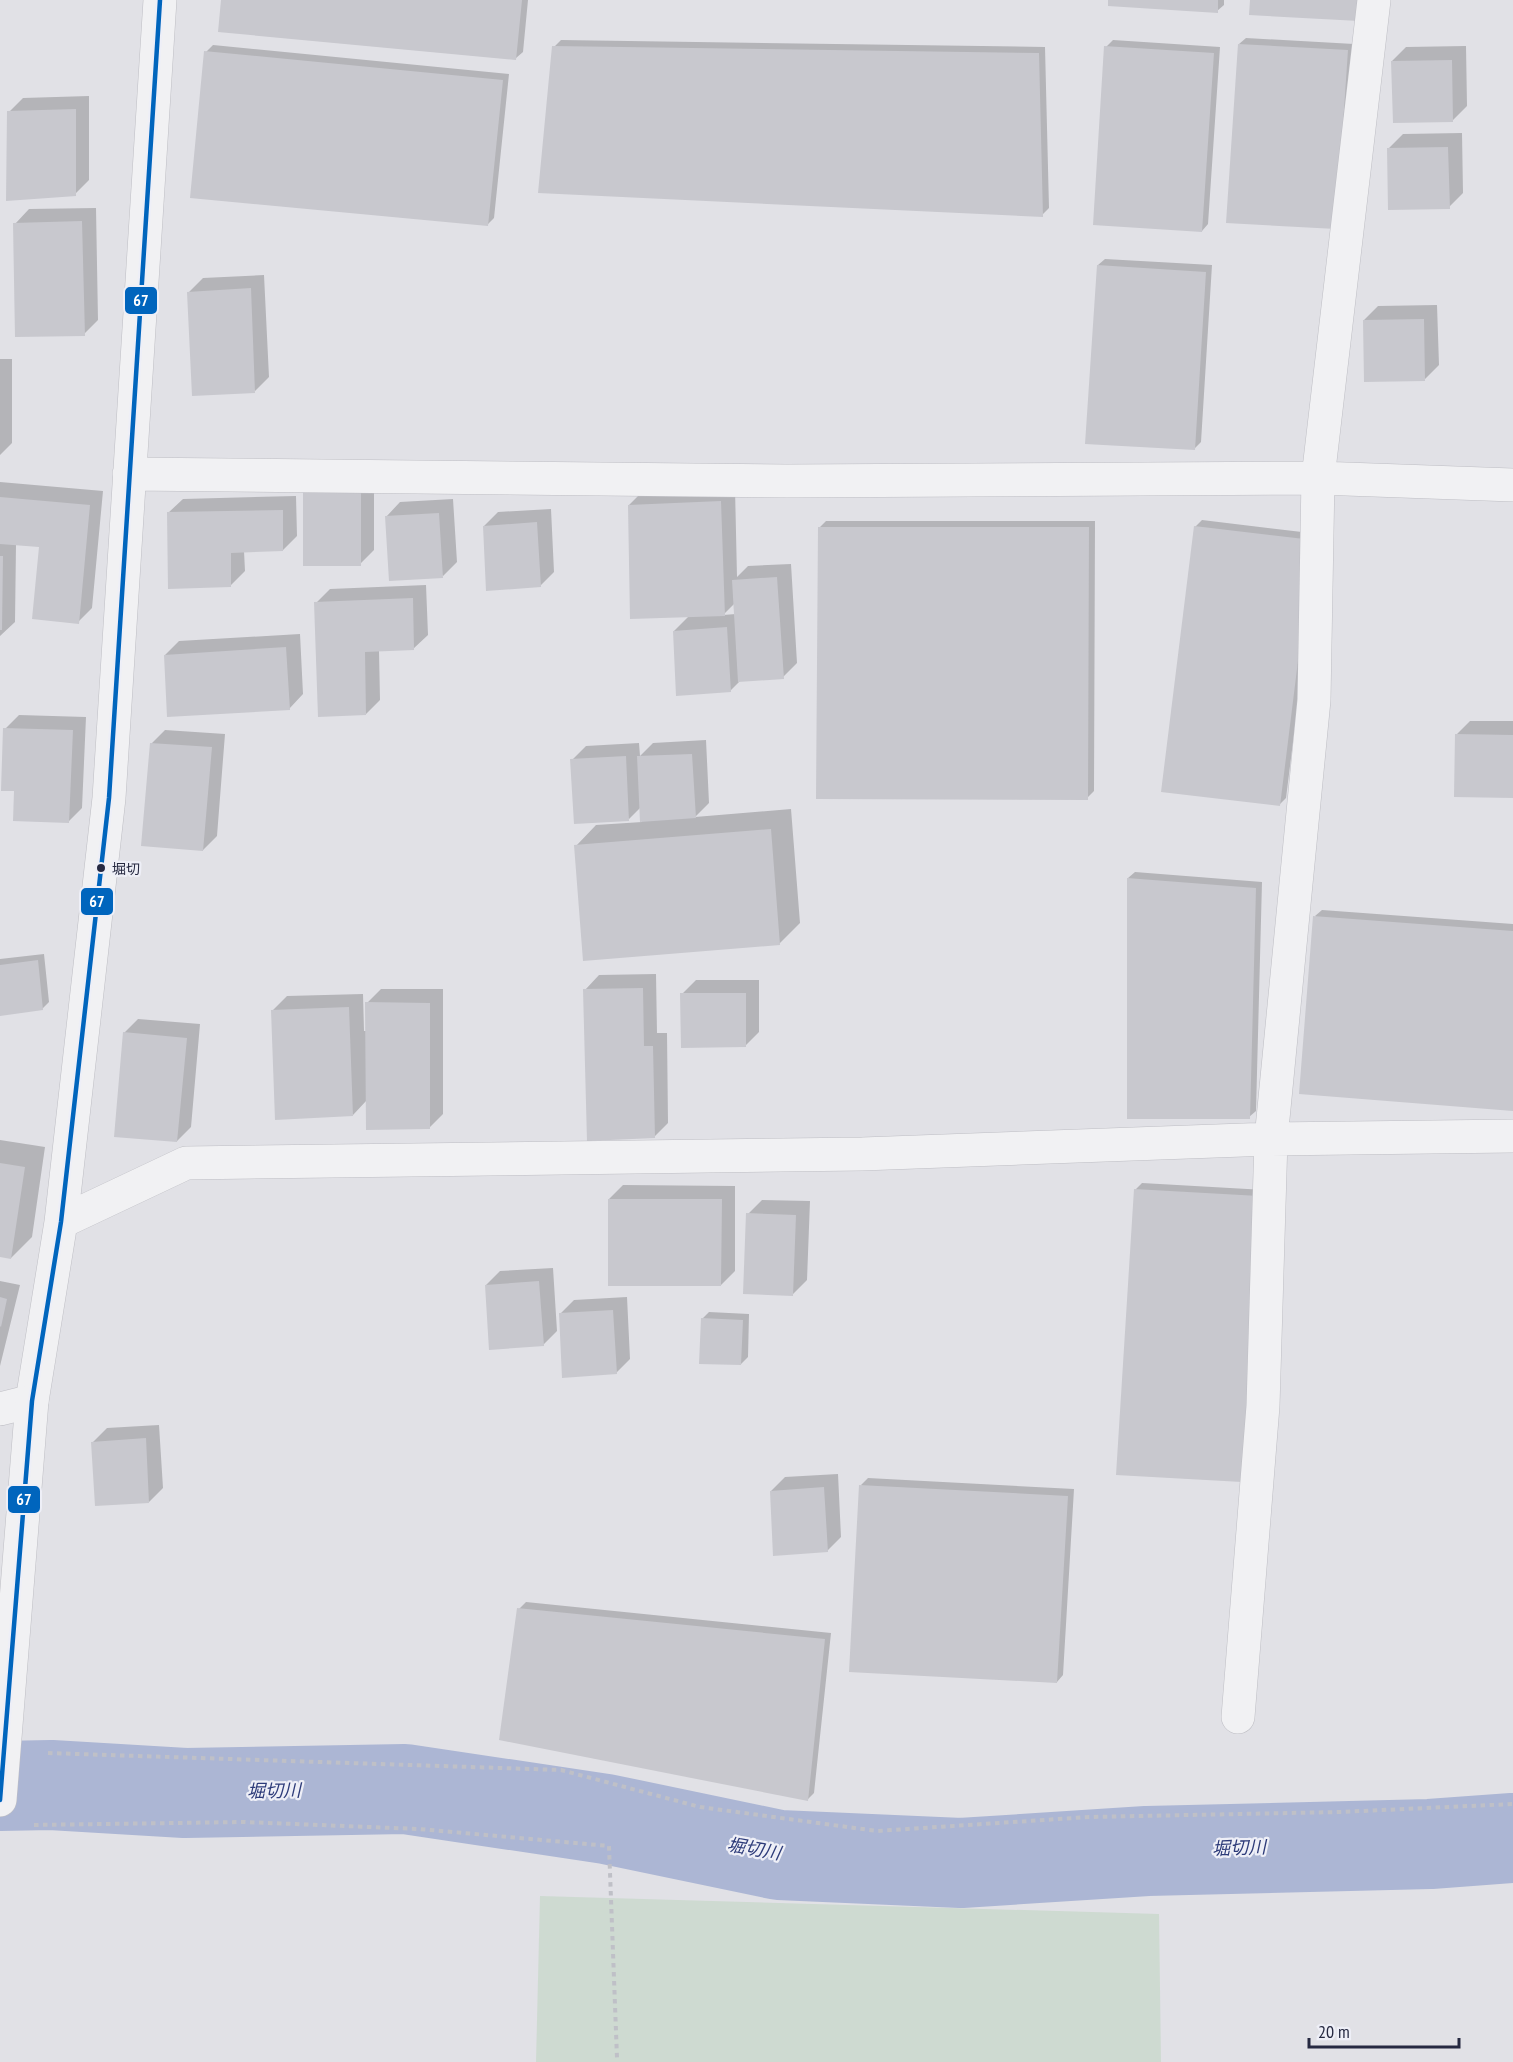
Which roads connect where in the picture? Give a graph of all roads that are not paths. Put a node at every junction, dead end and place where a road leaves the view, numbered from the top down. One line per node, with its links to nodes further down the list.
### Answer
1 (160, 0): 3 (street)
2 (1374, 0): 4 (street)
3 (129, 474): 4 (street); 8 (street)
4 (1318, 478): 5 (street); 7 (street)
5 (1513, 485)
6 (1513, 1136): 7 (street)
7 (1271, 1139): 8 (street); 11 (street)
8 (61, 1222): 9 (street)
9 (32, 1401): 10 (street); 12 (street)
10 (0, 1409)
11 (1238, 1718)
12 (0, 1800)

